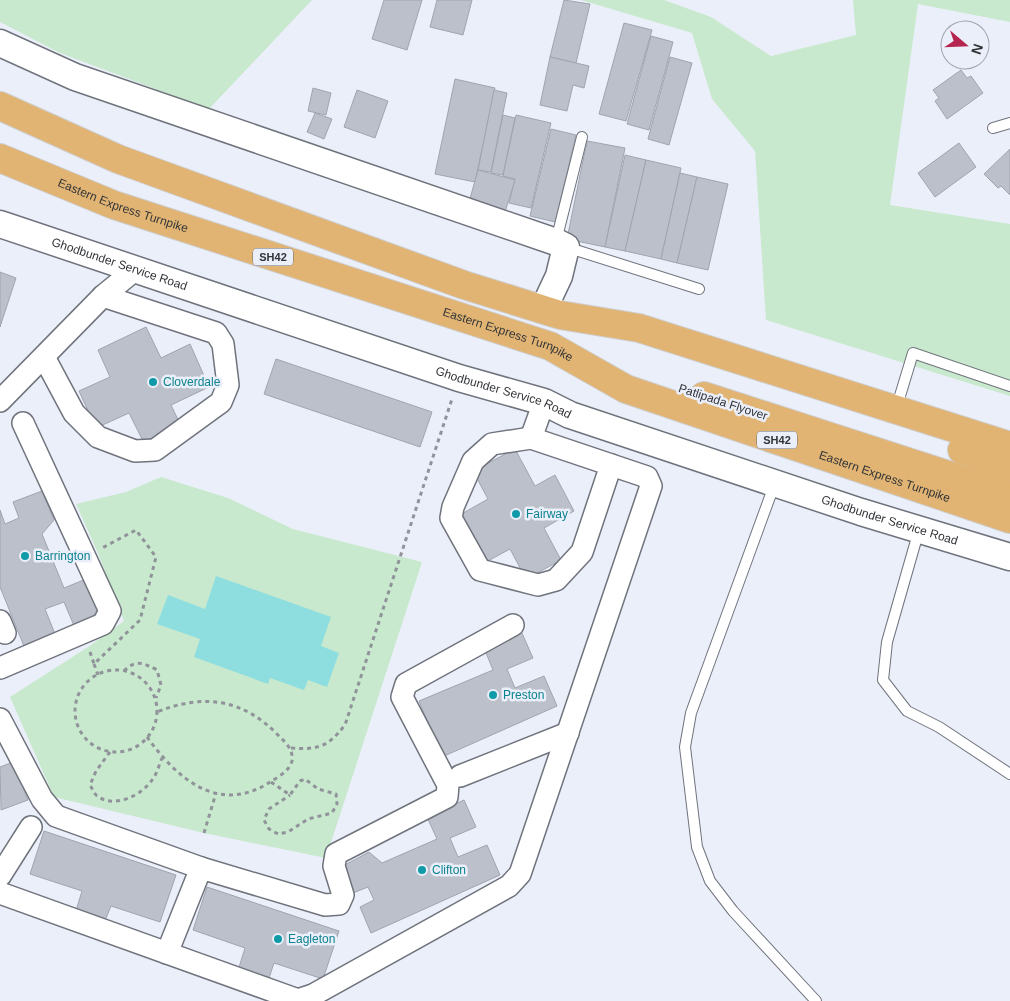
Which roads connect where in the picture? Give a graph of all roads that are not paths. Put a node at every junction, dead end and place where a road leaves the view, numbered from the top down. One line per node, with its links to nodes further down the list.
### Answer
1 (0, 42): 8 (street)
2 (0, 106): 12 (main road)
3 (1010, 123): 4 (lane)
4 (993, 128)
5 (582, 137): 8 (lane)
6 (0, 158): 13 (main road, Eastern Express Turnpike / SH42)
7 (0, 224): 9 (street, Ghodbunder Service Road)
8 (561, 245): 10 (lane); 12 (street)
9 (136, 269): 11 (street); 17 (street, Ghodbunder Service Road)
10 (699, 289)
11 (103, 296): 14 (street); 14 (street)
12 (552, 312): 18 (main road); 23 (main road)
13 (550, 346): 25 (main road, Patlipada Flyover); 26 (main road, Eastern Express Turnpike / SH42)
14 (44, 357): 16 (street)
15 (1010, 386): 18 (lane)
16 (0, 401)
17 (544, 402): 20 (street); 24 (street, Ghodbunder Service Road)
18 (896, 410): 21 (main road)
19 (23, 422): 30 (street)
20 (531, 438): 22 (street); 22 (street)
21 (1010, 446)
22 (611, 465): 32 (street)
23 (1010, 466)
24 (775, 484): 27 (street, Ghodbunder Service Road); 40 (lane)
25 (1010, 495)
26 (1010, 519)
27 (919, 529): 28 (street, Ghodbunder Service Road); 33 (lane)
28 (1010, 556)
29 (513, 625): 36 (street)
30 (0, 668)
31 (0, 720): 36 (street)
32 (568, 733): 34 (street); 39 (street)
33 (1010, 774)
34 (460, 776)
35 (31, 827): 37 (street)
36 (201, 868): 39 (street)
37 (0, 876)
38 (0, 893): 39 (street)
39 (167, 953)
40 (816, 1001)

